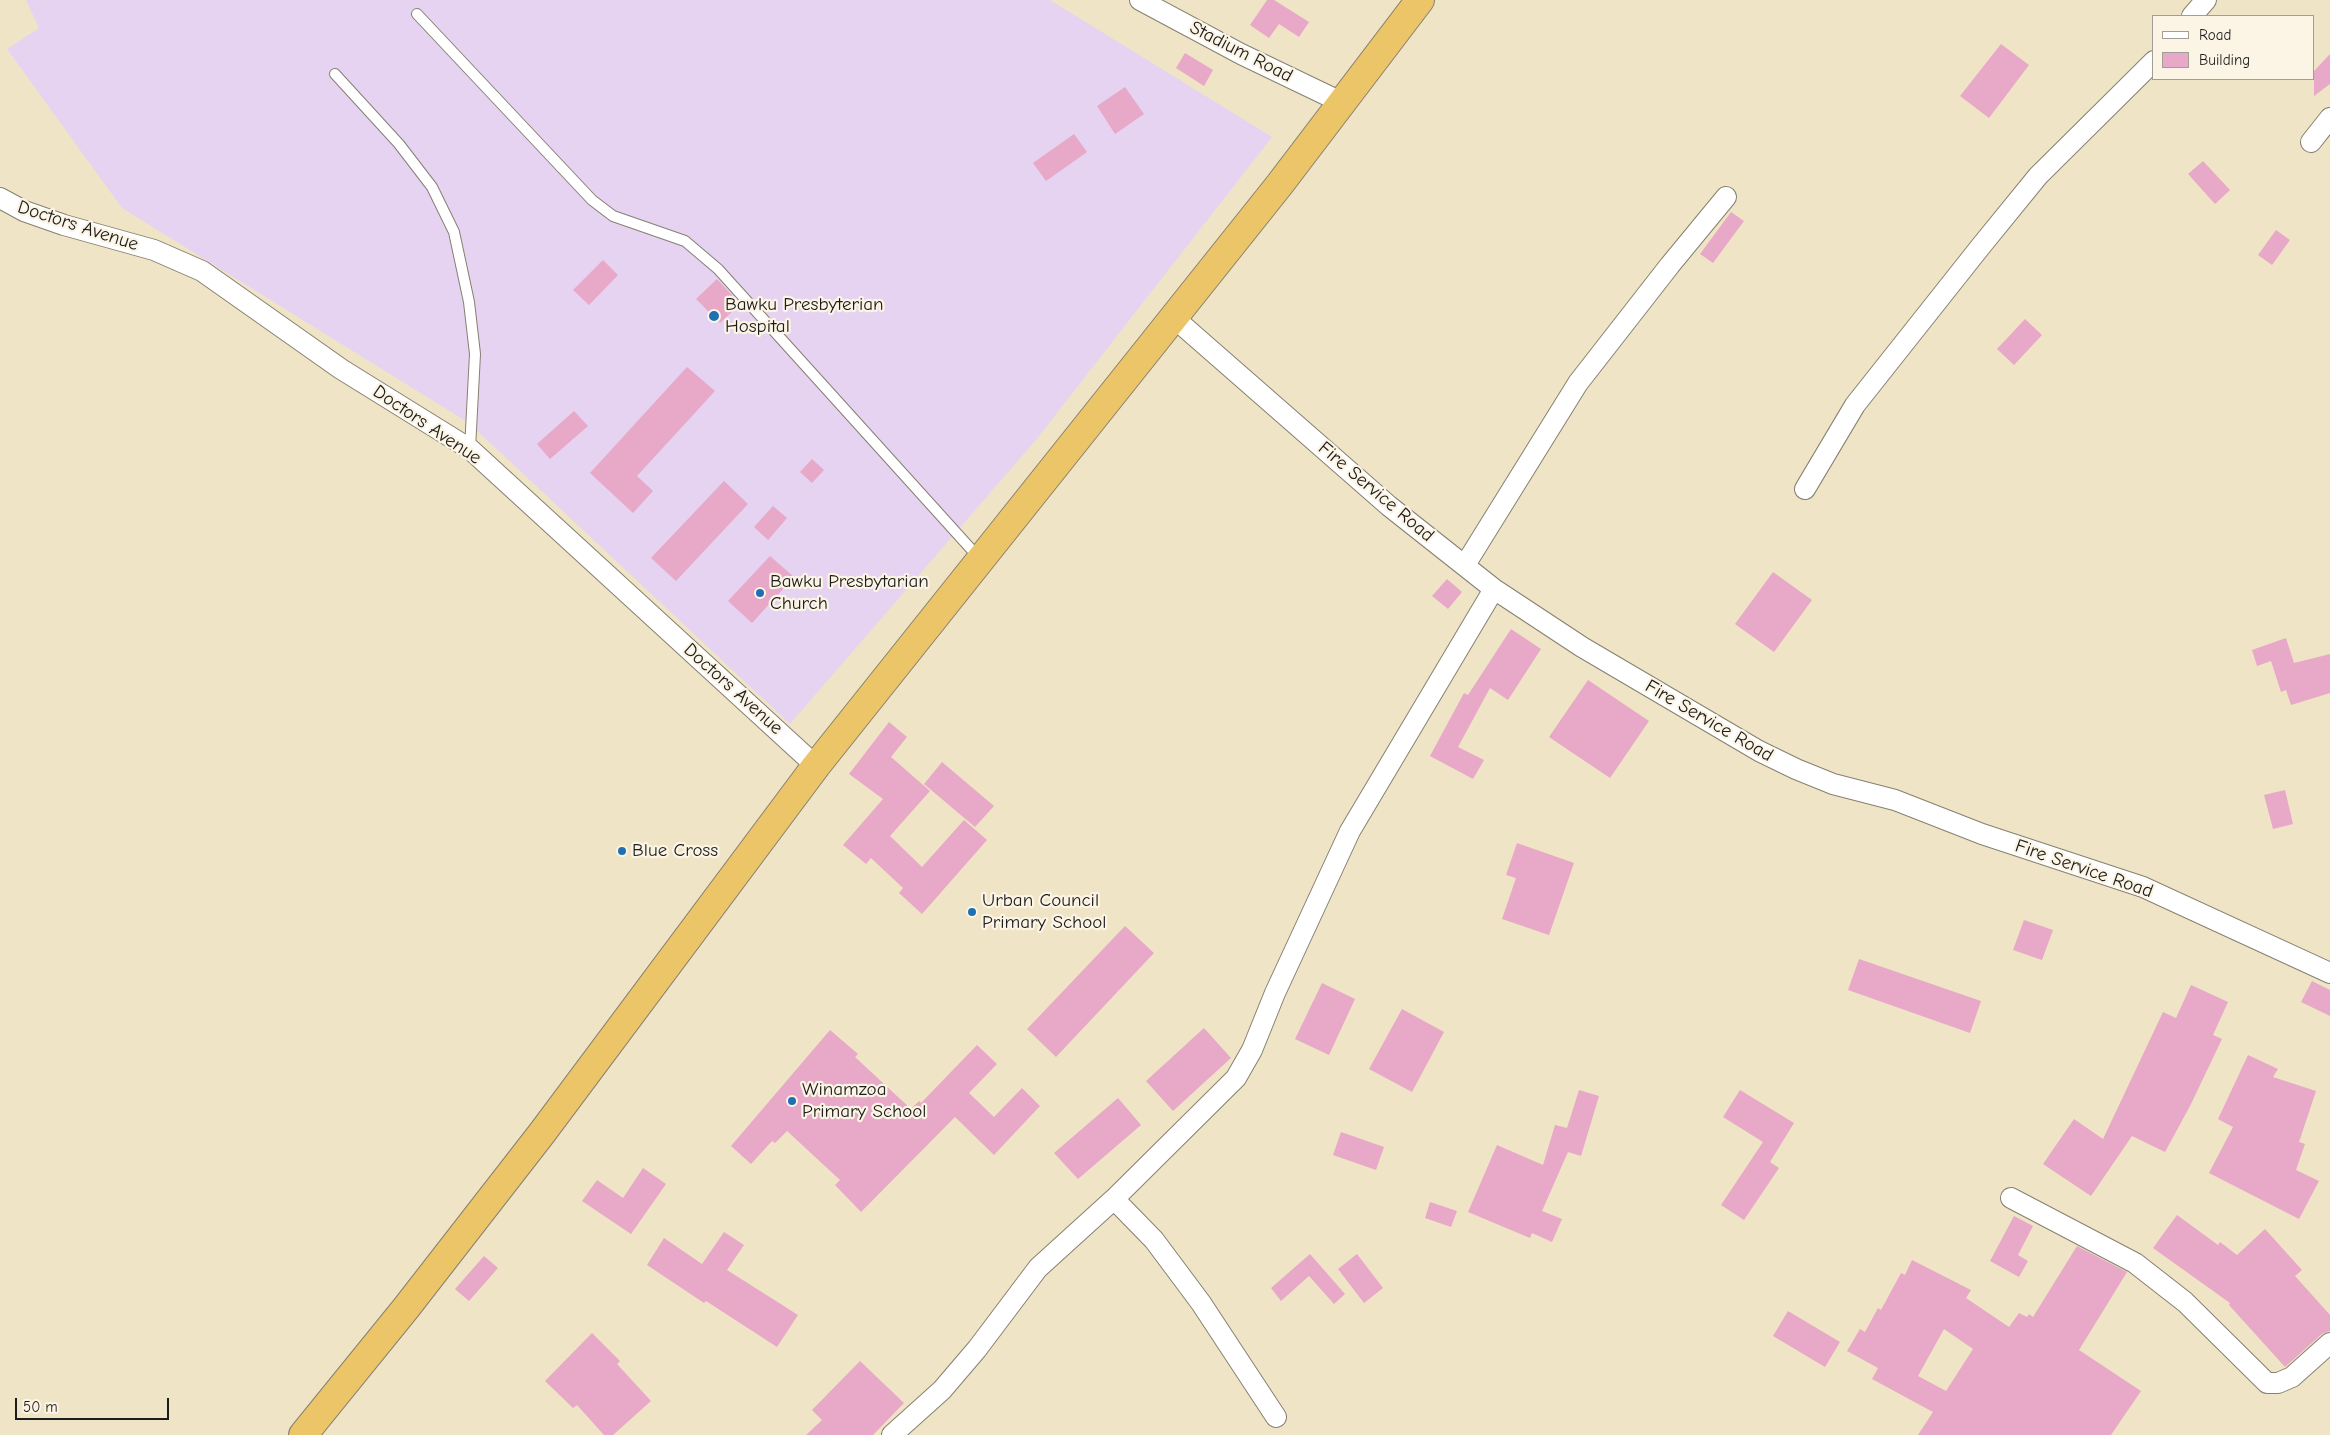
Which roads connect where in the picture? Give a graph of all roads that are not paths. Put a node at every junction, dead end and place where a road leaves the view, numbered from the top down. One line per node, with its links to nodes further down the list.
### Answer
1 (1140, 0): 8 (street, Stadium Road)
2 (1420, 0): 8 (highway)
3 (2206, 0): 5 (street)
4 (417, 14): 16 (lane)
5 (2193, 15)
6 (2152, 64): 15 (street)
7 (335, 74): 14 (lane)
8 (1343, 103): 13 (highway)
9 (2330, 118): 10 (street)
10 (2312, 142)
11 (1726, 197): 17 (street)
12 (0, 198): 14 (street, Doctors Avenue)
13 (1173, 317): 16 (highway); 17 (street, Fire Service Road)
14 (470, 449): 19 (street, Doctors Avenue)
15 (1805, 490)
16 (980, 560): 19 (highway)
17 (1464, 565): 18 (street, Fire Service Road)
18 (1494, 589): 20 (street, Fire Service Road); 22 (street)
19 (816, 766): 25 (highway)
20 (2330, 973)
21 (2011, 1198): 23 (street)
22 (1114, 1199): 24 (street); 26 (street)
23 (2330, 1343)
24 (1276, 1417)
25 (304, 1435)
26 (892, 1435)

